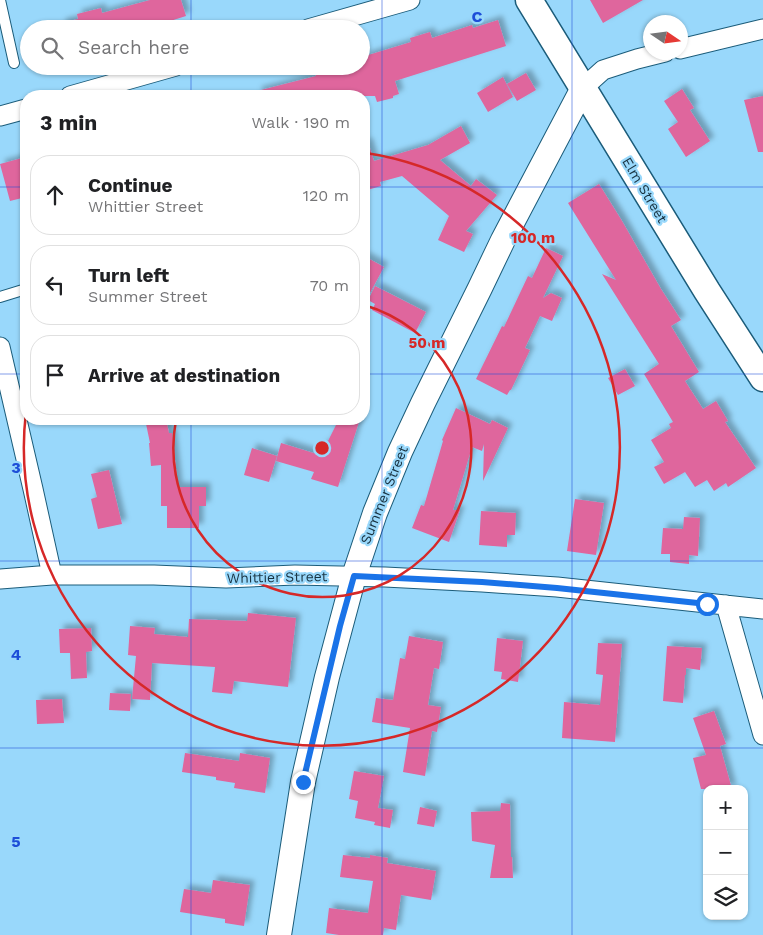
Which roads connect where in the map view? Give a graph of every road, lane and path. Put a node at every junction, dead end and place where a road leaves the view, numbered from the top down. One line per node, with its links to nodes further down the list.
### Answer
1 (0, 0): 9 (lane)
2 (410, 0): 4 (street)
3 (529, 0): 11 (main road, Elm Street)
4 (376, 5): 5 (street)
5 (334, 20)
6 (763, 29): 7 (street)
7 (688, 47)
8 (643, 58): 11 (street)
9 (14, 63)
10 (144, 75): 12 (street)
11 (583, 88): 18 (main road, Elm Street); 20 (street, Summer Street)
12 (91, 90)
13 (20, 110): 14 (street)
14 (0, 116)
15 (20, 291): 16 (lane)
16 (0, 297)
17 (0, 346): 19 (street)
18 (763, 378)
19 (52, 575): 20 (street, Whittier Street); 21 (street, Whittier Street)
20 (354, 576): 22 (street, Whittier Street); 25 (street, Summer Street)
21 (0, 579)
22 (726, 605): 23 (street, Whittier Street); 24 (street)
23 (763, 609)
24 (763, 735)
25 (279, 935)

